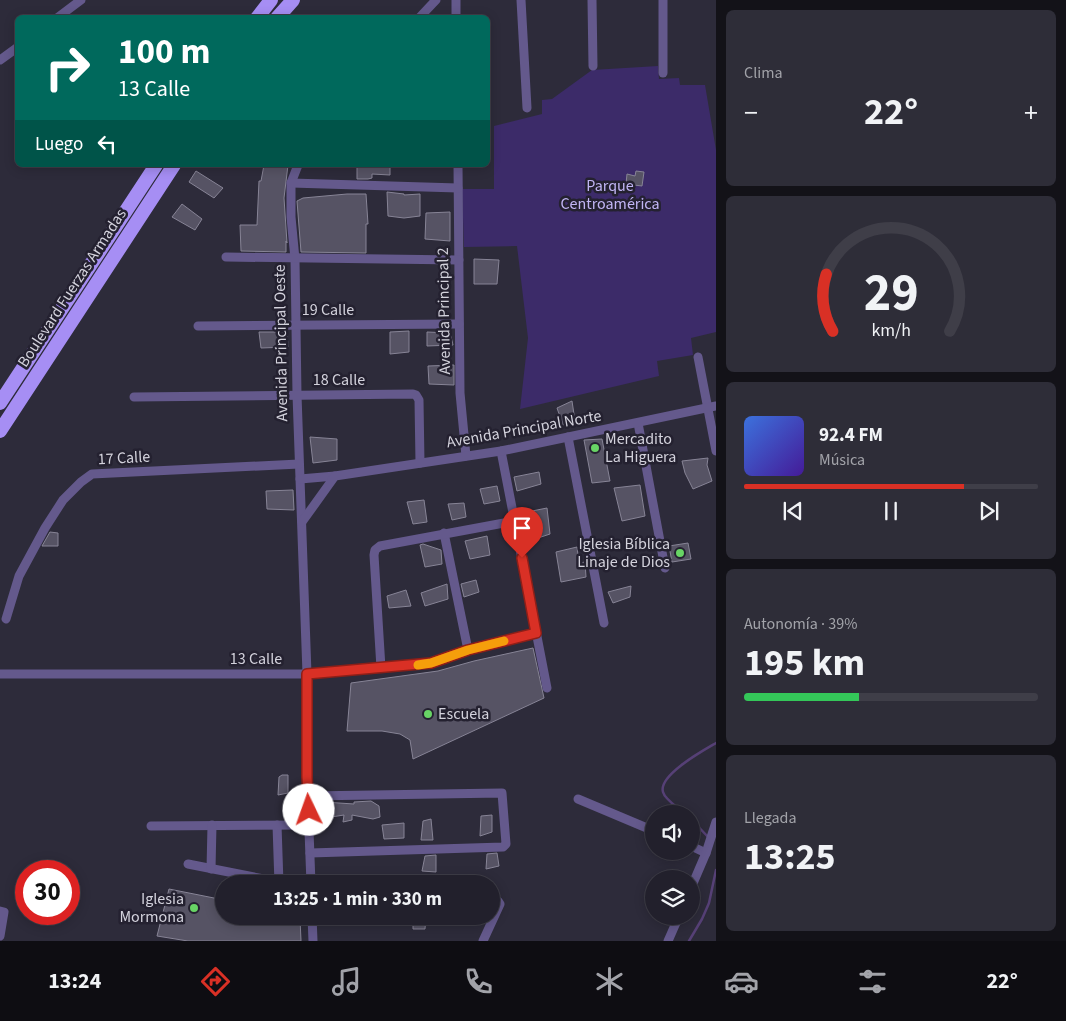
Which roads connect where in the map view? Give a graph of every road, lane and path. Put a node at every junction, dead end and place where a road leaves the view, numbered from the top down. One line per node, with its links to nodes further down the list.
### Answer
1 (81, 0): 9 (street)
2 (271, 0): 10 (highway)
3 (293, 0): 11 (highway)
4 (436, 0): 12 (street)
5 (456, 0): 13 (street)
6 (521, 0): 18 (street)
7 (592, 0): 16 (street)
8 (663, 0): 17 (street)
9 (70, 13)
10 (259, 15)
11 (280, 15)
12 (422, 15)
13 (456, 15)
14 (15, 49): 15 (street)
15 (0, 60)
16 (594, 66)
17 (663, 72)
18 (527, 108)
19 (155, 167): 34 (highway, Boulevard Fuerzas Armadas)
20 (173, 167): 37 (highway, Boulevard Fuerzas Armadas)
21 (297, 167): 23 (street, Avenida Principal Oeste)
22 (458, 167): 24 (street, Avenida Principal 2)
23 (291, 184): 24 (street); 26 (street, Avenida Principal Oeste)
24 (458, 188): 27 (street, Avenida Principal 2)
25 (226, 257): 26 (street)
26 (295, 259): 27 (street); 29 (street, Avenida Principal Oeste)
27 (459, 260): 28 (street, Avenida Principal 2)
28 (459, 324): 29 (street, 19 Calle); 41 (street, Avenida Principal 2)
29 (296, 325): 30 (street, 19 Calle); 32 (street, Avenida Principal Oeste)
30 (198, 326)
31 (698, 357): 35 (street)
32 (297, 395): 33 (street, 18 Calle); 42 (street, 18 Calle); 43 (street, Avenida Principal Oeste)
33 (134, 397)
34 (0, 403)
35 (712, 407): 36 (street, Avenida Principal Norte); 40 (street)
36 (638, 423): 38 (street, Avenida Principal Norte); 49 (street)
37 (0, 431)
38 (568, 437): 39 (street, Avenida Principal Norte); 51 (street)
39 (502, 451): 41 (street, Avenida Principal Norte); 46 (street)
40 (716, 451)
41 (466, 456): 42 (street, Avenida Principal Norte)
42 (420, 463): 44 (street, Avenida Principal Norte)
43 (299, 464): 45 (street, Avenida Principal Oeste); 50 (street, 17 Calle)
44 (335, 476): 45 (street, Avenida Principal Norte); 47 (street)
45 (300, 479): 47 (street, Avenida Principal Oeste)
46 (515, 521): 48 (street); 52 (street)
47 (302, 522): 56 (street, Avenida Principal Oeste)
48 (444, 533): 53 (street); 54 (street)
49 (665, 568)
50 (6, 619)
51 (604, 623)
52 (536, 633): 53 (street, 13 Calle); 57 (street)
53 (468, 650): 54 (street, 13 Calle)
54 (381, 668): 56 (street, 13 Calle)
55 (0, 674): 56 (street, 13 Calle)
56 (307, 674): 58 (street, Avenida Principal Oeste)
57 (547, 688)
58 (308, 796): 63 (street, Avenida Principal Oeste); 68 (street)
59 (578, 799): 65 (street)
60 (716, 822): 67 (street)
61 (212, 825): 62 (street); 64 (street); 70 (street)
62 (277, 825): 63 (street); 73 (street)
63 (309, 825): 68 (street, Avenida Principal Oeste)
64 (151, 826)
65 (645, 827)
66 (700, 850): 67 (street)
67 (706, 852): 71 (street)
68 (310, 853): 74 (street, Avenida Principal Oeste)
69 (188, 864): 70 (street)
70 (211, 869): 72 (street)
71 (698, 870)
72 (240, 875)
73 (279, 875)
74 (311, 875)
75 (0, 910): 79 (street)
76 (312, 925): 80 (street)
77 (490, 925): 81 (street)
78 (675, 925): 82 (street)
79 (0, 936)
80 (313, 941)
81 (483, 941)
82 (668, 941)

